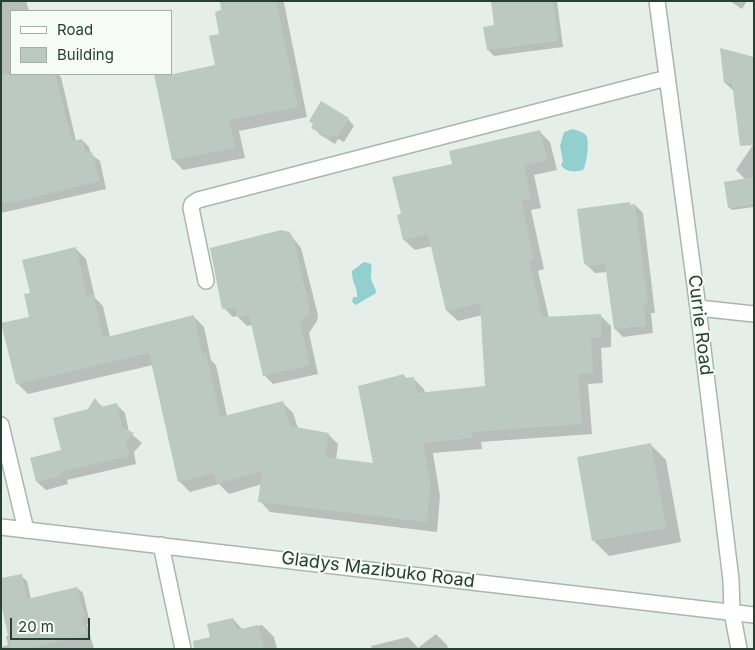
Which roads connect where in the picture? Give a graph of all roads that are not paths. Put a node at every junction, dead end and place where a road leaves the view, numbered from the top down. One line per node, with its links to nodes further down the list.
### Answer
1 (657, 1): 2 (street, Currie Road)
2 (667, 78): 3 (street); 4 (street, Currie Road)
3 (206, 282)
4 (698, 308): 5 (street); 10 (street, Currie Road)
5 (754, 314)
6 (1, 425): 8 (street)
7 (1, 527): 8 (street, Gladys Mazibuko Road)
8 (26, 530): 9 (street, Gladys Mazibuko Road)
9 (161, 545): 10 (street, Gladys Mazibuko Road); 12 (street)
10 (732, 612): 11 (street, Gladys Mazibuko Road); 13 (street, Currie Road)
11 (754, 615)
12 (183, 649)
13 (739, 649)

